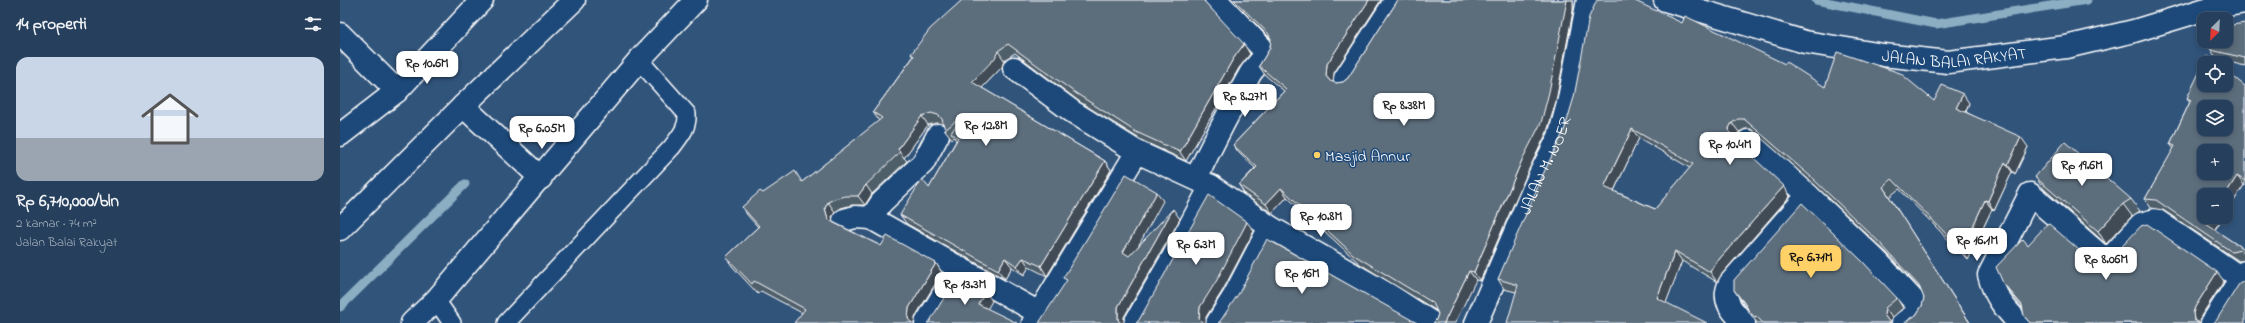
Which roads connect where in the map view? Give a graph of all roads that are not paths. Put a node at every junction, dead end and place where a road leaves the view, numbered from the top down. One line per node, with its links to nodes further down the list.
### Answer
1 (482, 0): 14 (street)
2 (574, 0): 15 (street)
3 (696, 0): 11 (street)
4 (1216, 0): 21 (street)
5 (1396, 0): 13 (street)
6 (1588, 0): 38 (street, JALAN M. NOER)
7 (1665, 0): 9 (street, JALAN BALAI RAKYAT)
8 (2245, 2): 9 (street, JALAN BALAI RAKYAT)
9 (2205, 5)
10 (340, 34): 14 (street)
11 (639, 60): 20 (street); 33 (lane)
12 (1014, 68): 19 (street)
13 (1344, 80)
14 (397, 91): 16 (street)
15 (463, 106): 20 (street); 26 (street)
16 (340, 135)
17 (938, 135): 23 (street)
18 (1748, 141): 22 (street)
19 (1137, 152): 21 (street); 30 (street)
20 (541, 178): 29 (street)
21 (1204, 182): 25 (street); 35 (street)
22 (1808, 196): 39 (street); 40 (street)
23 (871, 218): 24 (street); 27 (street)
24 (844, 220)
25 (1270, 227): 36 (street); 37 (street)
26 (340, 229)
27 (959, 269): 30 (street); 34 (street)
28 (2244, 277): 41 (street); 42 (street)
29 (436, 300): 31 (street); 32 (lane)
30 (1036, 318)
31 (412, 323)
32 (452, 323)
33 (506, 323)
34 (926, 323)
35 (1134, 323)
36 (1217, 323)
37 (1432, 323)
38 (1476, 323)
39 (1744, 323)
40 (1903, 323)
41 (2019, 323)
42 (2212, 323)

